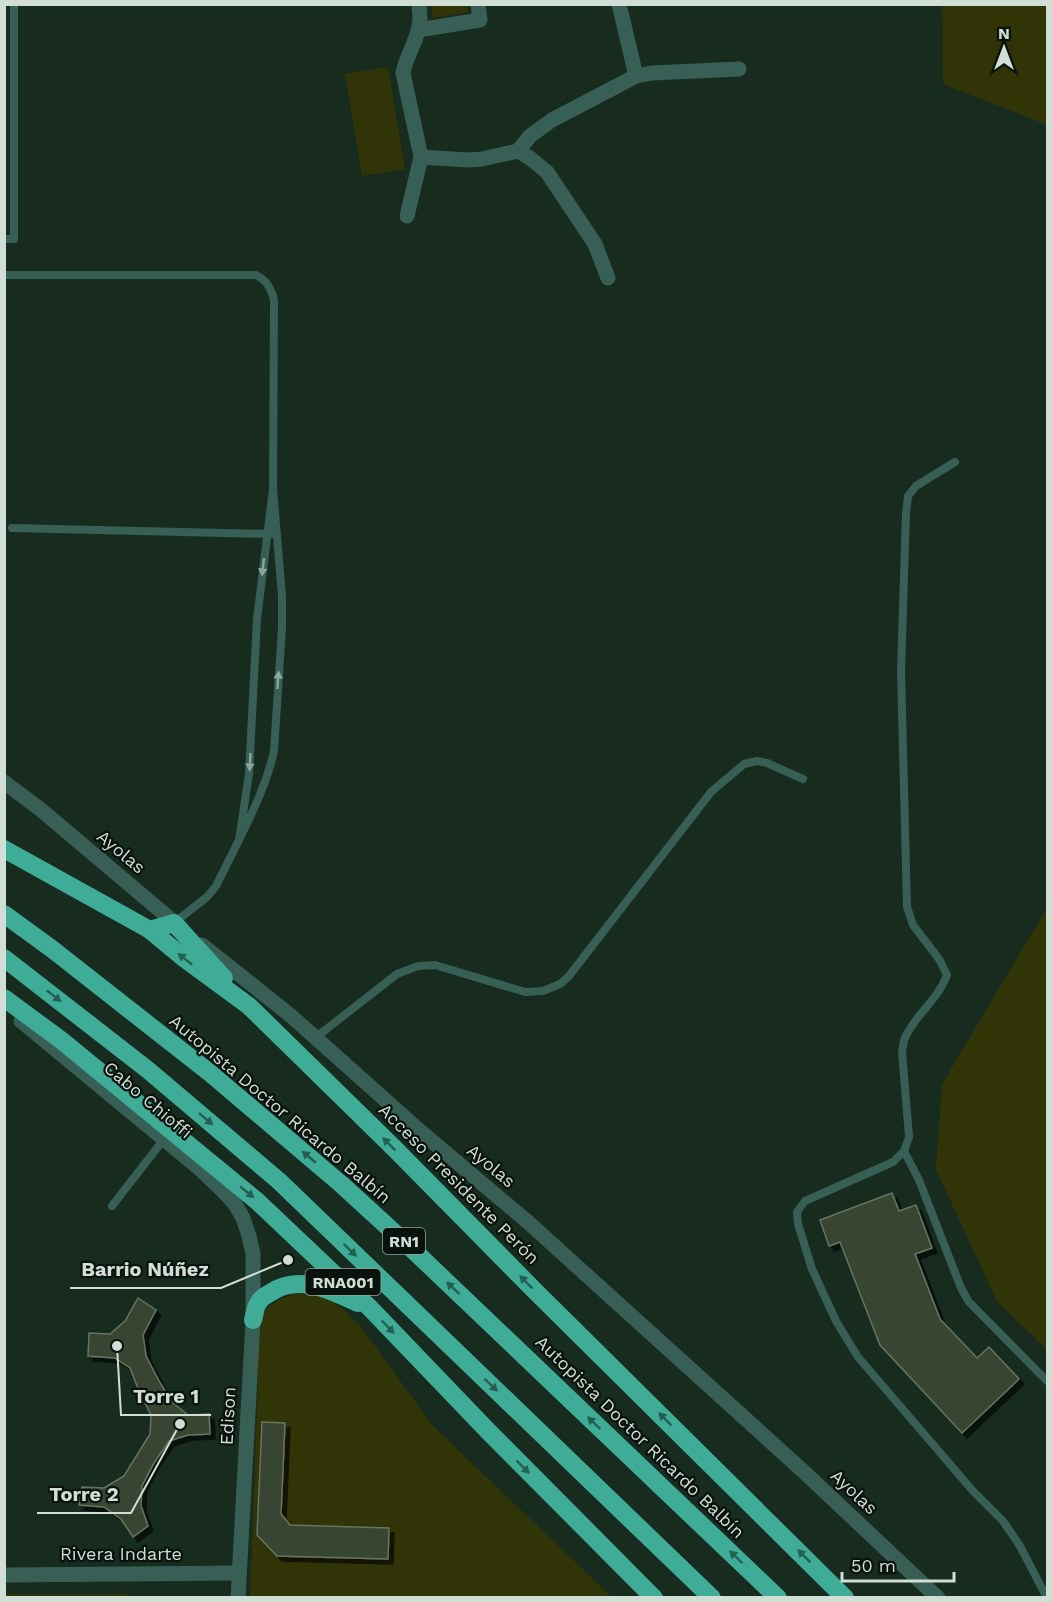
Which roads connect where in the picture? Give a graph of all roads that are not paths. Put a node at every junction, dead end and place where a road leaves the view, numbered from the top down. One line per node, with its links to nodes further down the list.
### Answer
1 (14, 4): 11 (lane)
2 (419, 4): 5 (street)
3 (478, 4): 5 (street)
4 (619, 4): 7 (street)
5 (418, 30): 9 (street)
6 (739, 69): 7 (street)
7 (636, 76): 8 (street)
8 (518, 150): 9 (street); 13 (street)
9 (421, 157): 10 (street)
10 (407, 216)
11 (4, 239)
12 (4, 275): 15 (lane)
13 (608, 278)
14 (955, 462): 32 (lane)
15 (273, 489): 17 (lane); 18 (lane)
16 (12, 528): 17 (lane)
17 (267, 533): 18 (lane); 21 (lane, one-way to 21)
18 (277, 534): 21 (lane, one-way to 18)
19 (803, 778): 30 (lane)
20 (4, 782): 24 (street, Ayolas)
21 (239, 840): 24 (lane)
22 (4, 849): 25 (highway, Acceso Presidente Perón)
23 (4, 914): 43 (highway, Autopista Doctor Ricardo Balbín / RN1, one-way to 23)
24 (174, 923): 25 (highway); 28 (highway); 30 (street, Ayolas)
25 (150, 930): 28 (highway, Acceso Presidente Perón, one-way to 25)
26 (4, 958): 42 (highway, RN1, one-way to 42)
27 (4, 998): 35 (highway, RNA001, one-way to 35)
28 (249, 1006): 44 (highway, Acceso Presidente Perón, one-way to 28)
29 (4, 1009): 31 (street, Cabo Chioffi)
30 (315, 1038): 45 (street, Ayolas)
31 (164, 1139): 33 (lane); 34 (street, Cabo Chioffi)
32 (904, 1151): 37 (lane); 46 (lane)
33 (112, 1206)
34 (249, 1236): 36 (street, Edison)
35 (370, 1308): 36 (highway); 41 (highway, RNA001, one-way to 41)
36 (253, 1320): 38 (street, Edison)
37 (1047, 1382)
38 (239, 1573): 39 (street, Rivera Indarte); 40 (street, Edison)
39 (4, 1575)
40 (238, 1598)
41 (654, 1598)
42 (712, 1598)
43 (778, 1598)
44 (845, 1598)
45 (938, 1598)
46 (1047, 1598)

